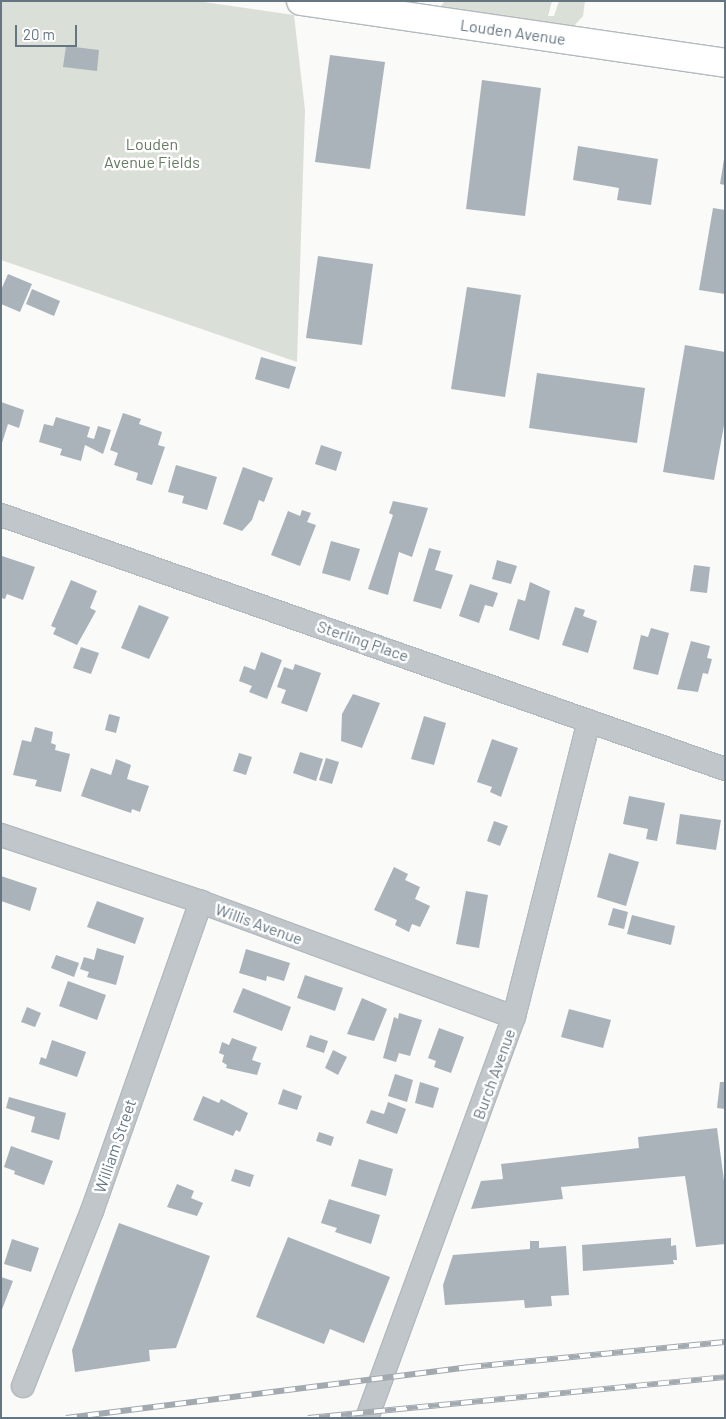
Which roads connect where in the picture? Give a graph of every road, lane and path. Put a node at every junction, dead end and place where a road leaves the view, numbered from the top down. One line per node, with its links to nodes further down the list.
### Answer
1 (301, 1): 2 (street, Louden Avenue)
2 (725, 63)
3 (1, 514): 4 (street, Sterling Place)
4 (589, 721): 5 (street, Sterling Place); 8 (street, Burch Avenue)
5 (725, 769)
6 (1, 835): 7 (street, Willis Avenue)
7 (201, 902): 8 (street, Willis Avenue); 9 (street, William Street)
8 (514, 1017): 10 (street, Burch Avenue)
9 (23, 1386)
10 (367, 1418)

